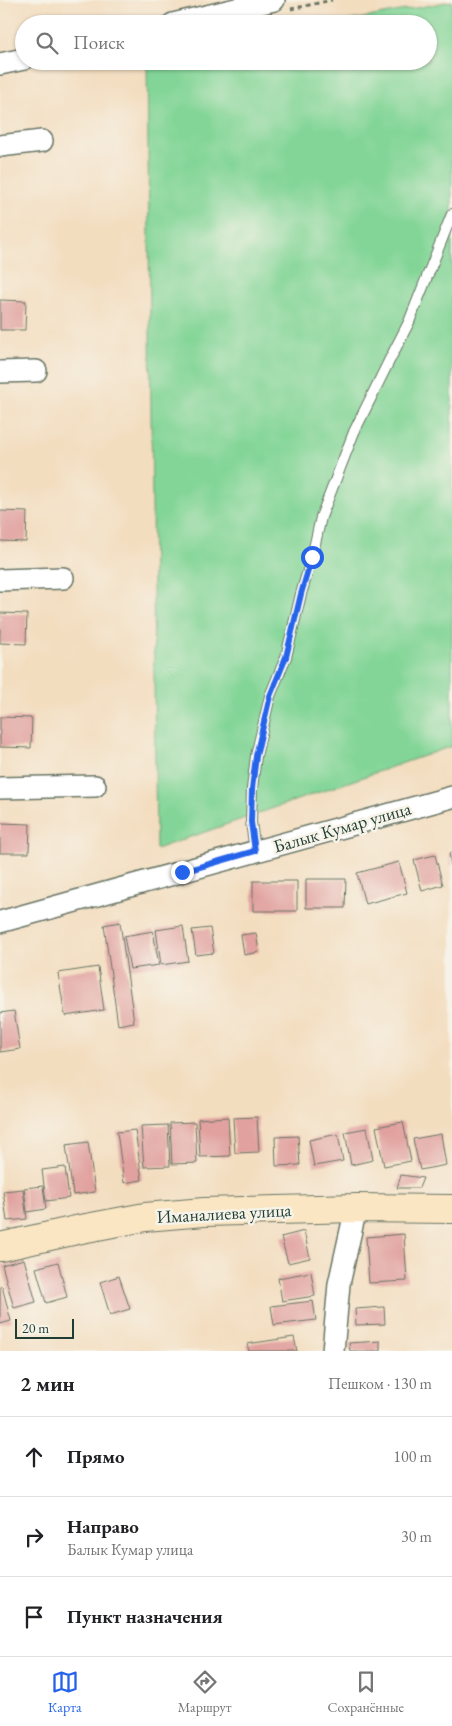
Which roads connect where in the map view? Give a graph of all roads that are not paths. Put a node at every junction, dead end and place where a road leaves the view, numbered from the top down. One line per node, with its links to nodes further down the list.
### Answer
1 (274, 0): 2 (street)
2 (211, 15)
3 (15, 61): 4 (street)
4 (0, 64)
5 (42, 141): 6 (street)
6 (0, 146)
7 (452, 214): 15 (lane)
8 (36, 371): 9 (street)
9 (0, 372)
10 (63, 578): 11 (street)
11 (0, 580)
12 (95, 786): 13 (street)
13 (0, 788)
14 (452, 797): 15 (street, Балык Кумар улица)
15 (255, 851): 16 (street, Балык Кумар улица)
16 (0, 922)
17 (356, 1208): 18 (street, Иманалиева улица); 19 (street, Иманалиева улица); 20 (street)
18 (452, 1209)
19 (0, 1247)
20 (333, 1351)

